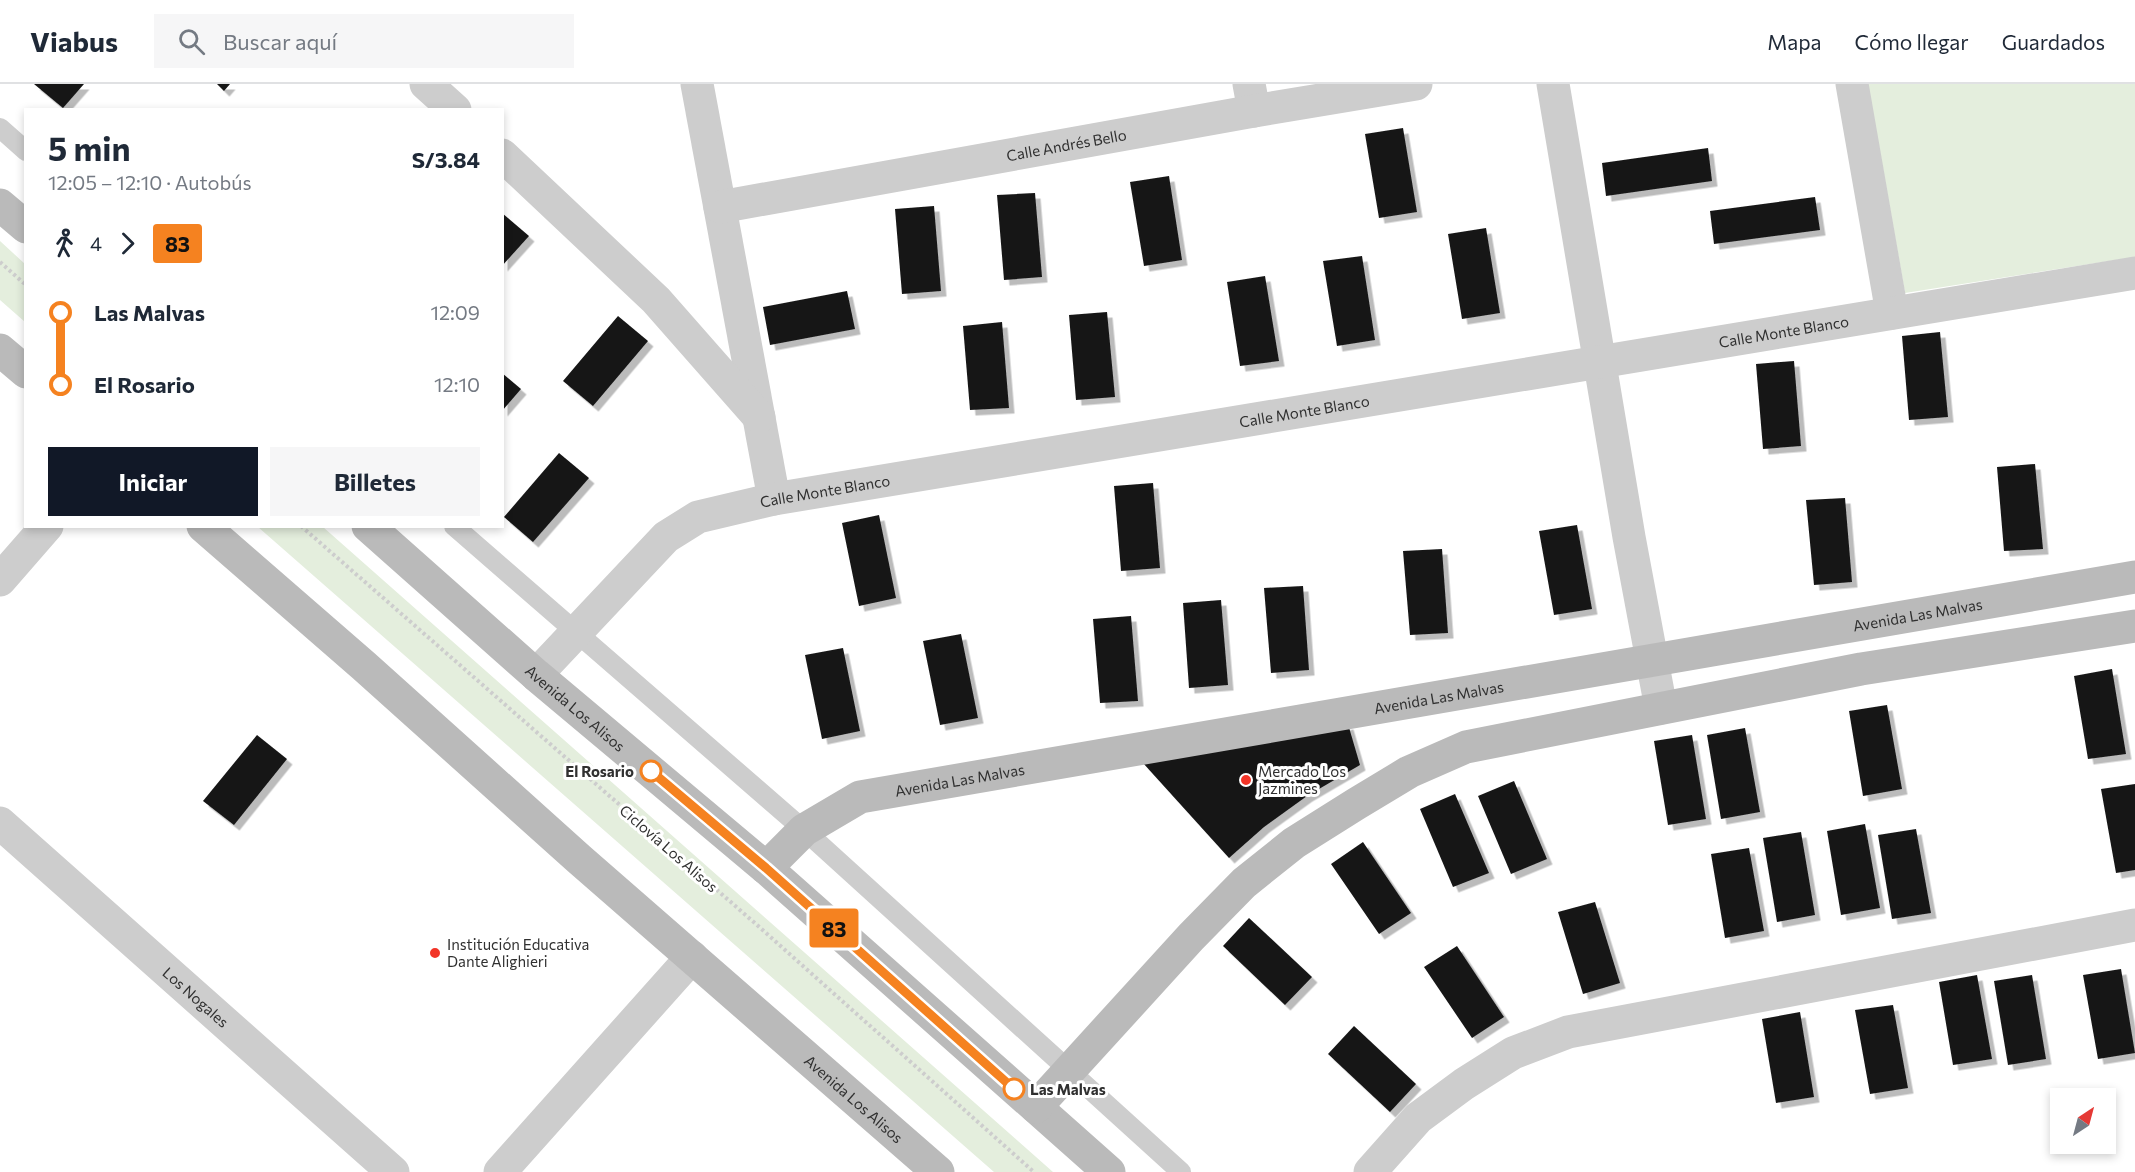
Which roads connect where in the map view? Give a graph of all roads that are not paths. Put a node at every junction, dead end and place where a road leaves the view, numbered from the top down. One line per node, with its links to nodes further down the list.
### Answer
1 (426, 84): 7 (street)
2 (697, 84): 12 (street)
3 (1416, 84): 6 (street, Calle Andrés Bello)
4 (1553, 84): 17 (street)
5 (1852, 84): 15 (street)
6 (1251, 98): 12 (street, Calle Andrés Bello)
7 (453, 108)
8 (0, 128): 9 (lane)
9 (24, 149)
10 (504, 157): 19 (street)
11 (0, 205): 13 (street)
12 (720, 207): 19 (street)
13 (24, 225)
14 (2135, 273): 15 (street, Calle Monte Blanco)
15 (1892, 313): 17 (street, Calle Monte Blanco)
16 (0, 350): 18 (street)
17 (1600, 362): 20 (street, Calle Monte Blanco); 29 (street)
18 (24, 370)
19 (759, 417): 20 (street)
20 (774, 499): 28 (street, Calle Monte Blanco)
21 (45, 528): 26 (street)
22 (205, 528): 36 (street, Avenida Los Alisos)
23 (370, 528): 30 (street, Avenida Los Alisos)
24 (456, 528): 28 (lane)
25 (2135, 577): 29 (street, Avenida Las Malvas)
26 (0, 580)
27 (2135, 626): 31 (street)
28 (575, 633): 30 (street, Calle Monte Blanco); 33 (lane)
29 (1652, 661): 31 (street); 33 (street, Avenida Las Malvas)
30 (536, 675): 34 (street, Avenida Los Alisos)
31 (1661, 708): 37 (street)
32 (0, 823): 39 (street, Los Nogales)
33 (804, 830): 34 (street, Avenida Las Malvas); 37 (lane)
34 (766, 868): 38 (street, Avenida Los Alisos)
35 (2135, 925): 44 (street)
36 (692, 957): 40 (street); 41 (street, Avenida Los Alisos)
37 (1069, 1071): 38 (street); 43 (lane)
38 (1036, 1107): 42 (street, Avenida Los Alisos)
39 (393, 1172)
40 (500, 1172)
41 (938, 1172)
42 (1109, 1172)
43 (1181, 1172)
44 (1370, 1172)

